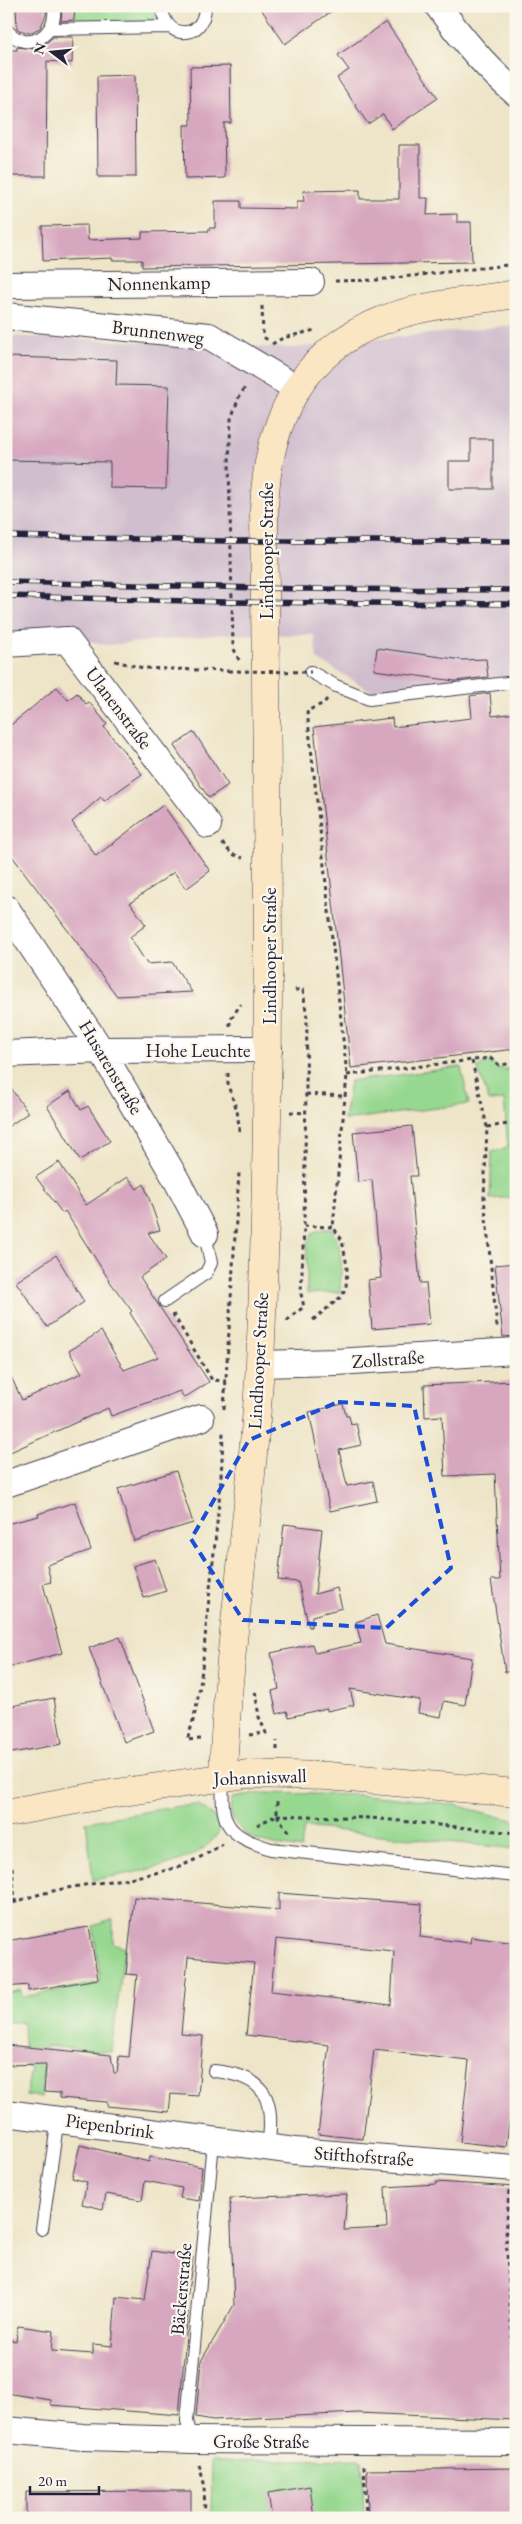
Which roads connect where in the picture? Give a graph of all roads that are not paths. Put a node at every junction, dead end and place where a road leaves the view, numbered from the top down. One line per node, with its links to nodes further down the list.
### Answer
1 (54, 6): 6 (lane)
2 (162, 6): 5 (lane)
3 (205, 6): 5 (lane)
4 (438, 6): 8 (street)
5 (168, 27): 6 (lane)
6 (51, 29): 7 (lane)
7 (6, 30)
8 (516, 93)
9 (311, 282): 10 (street, Nonnenkamp)
10 (6, 285)
11 (516, 294): 13 (main road, Lindhooper Straße)
12 (6, 316): 13 (street, Brunnenweg)
13 (296, 388): 19 (main road, Lindhooper Straße)
14 (6, 644): 17 (street, Ulanenstraße)
15 (311, 672): 16 (lane)
16 (516, 682)
17 (208, 825)
18 (6, 908): 20 (street, Husarenstraße)
19 (269, 1049): 20 (street, Hohe Leuchte); 25 (main road, Lindhooper Straße)
20 (101, 1050): 21 (street, Hohe Leuchte); 22 (street, Husarenstraße)
21 (6, 1054)
22 (205, 1234): 23 (lane)
23 (165, 1301)
24 (516, 1351): 25 (street, Zollstraße)
25 (260, 1364): 28 (main road, Lindhooper Straße)
26 (216, 1419): 27 (street)
27 (6, 1484)
28 (222, 1776): 29 (main road, Johanniswall); 30 (main road, Johanniswall); 31 (lane)
29 (516, 1793)
30 (6, 1813)
31 (516, 1876)
32 (214, 2071): 36 (lane)
33 (6, 2113): 34 (street, Piepenbrink)
34 (58, 2118): 35 (street, Piepenbrink); 38 (lane)
35 (213, 2142): 36 (street, Stifthofstraße); 40 (lane, Bäckerstraße)
36 (268, 2148): 37 (street, Stifthofstraße)
37 (513, 2168)
38 (42, 2229)
39 (6, 2430): 40 (street, Große Straße)
40 (192, 2440): 41 (street, Große Straße)
41 (516, 2442)

